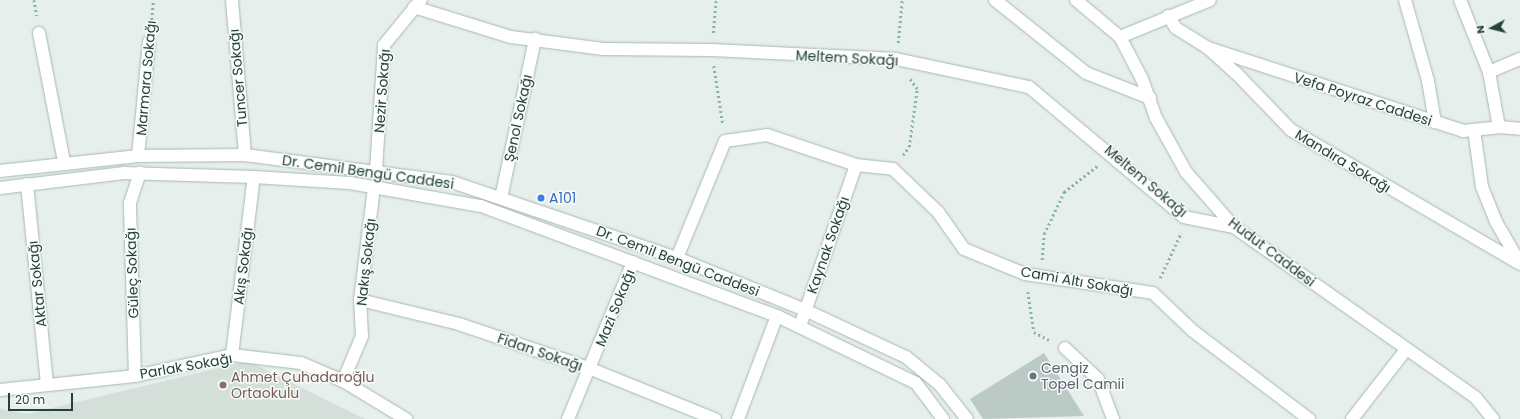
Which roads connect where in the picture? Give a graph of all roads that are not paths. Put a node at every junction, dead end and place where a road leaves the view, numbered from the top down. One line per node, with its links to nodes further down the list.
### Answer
1 (232, 0): 22 (street, Tuncer Sokağı)
2 (995, 0): 16 (street)
3 (1076, 0): 10 (street, Hudut Caddesi)
4 (1210, 0): 8 (street)
5 (1405, 0): 17 (street)
6 (1460, 0): 15 (street)
7 (418, 3): 11 (street, Meltem Sokağı); 25 (street, Nezir Sokağı)
8 (1168, 16): 10 (street); 13 (street, Mandıra Sokağı)
9 (40, 32): 23 (street)
10 (1120, 37): 16 (street, Hudut Caddesi)
11 (535, 39): 32 (street, Şenol Sokağı); 33 (street, Meltem Sokağı)
12 (149, 42): 21 (street, Marmara Sokağı)
13 (1208, 48): 17 (street, Vefa Poyraz Caddesi); 36 (street, Mandıra Sokağı)
14 (1520, 59): 15 (street)
15 (1489, 72): 18 (street)
16 (1150, 98): 33 (street, Hudut Caddesi)
17 (1435, 122): 19 (street, Vefa Poyraz Caddesi)
18 (1499, 127): 19 (street, Vefa Poyraz Caddesi); 20 (street, Vefa Poyraz Caddesi)
19 (1474, 130): 36 (street)
20 (1520, 130)
21 (138, 156): 22 (street, Dr. Cemil Bengü Caddesi); 23 (street, Dr. Cemil Bengü Caddesi); 27 (street, Marmara Sokağı)
22 (244, 156): 25 (street, Dr. Cemil Bengü Caddesi)
23 (64, 162): 26 (street, Dr. Cemil Bengü Caddesi)
24 (856, 165): 34 (street); 38 (street, Kaynak Sokağı); 56 (street, Cami Altı Sokağı)
25 (376, 170): 30 (street, Nezir Sokağı); 32 (street, Dr. Cemil Bengü Caddesi)
26 (0, 171)
27 (140, 173): 28 (street, Dr. Cemil Bengü Caddesi); 29 (street, Dr. Cemil Bengü Caddesi); 45 (street, Güleç Sokağı)
28 (254, 177): 30 (street, Dr. Cemil Bengü Caddesi); 43 (street, Akış Sokağı)
29 (27, 184): 31 (street, Dr. Cemil Bengü Caddesi); 47 (street, Aktar Sokağı)
30 (374, 187): 35 (street, Dr. Cemil Bengü Caddesi); 37 (street, Nakış Sokağı)
31 (0, 188)
32 (501, 198): 34 (street, Dr. Cemil Bengü Caddesi)
33 (1234, 227): 42 (street, Hudut Caddesi)
34 (677, 258): 38 (street, Dr. Cemil Bengü Caddesi)
35 (633, 262): 39 (street, Dr. Cemil Bengü Caddesi); 44 (street, Mazi Sokağı)
36 (1520, 264)
37 (360, 300): 44 (street, Fidan Sokağı); 46 (street, Nakış Sokağı)
38 (805, 310): 40 (street, Kaynak Sokağı); 54 (street, Dr. Cemil Bengü Caddesi)
39 (777, 316): 40 (street, Dr. Cemil Bengü Caddesi); 52 (street)
40 (800, 326): 53 (street, Dr. Cemil Bengü Caddesi)
41 (1065, 348): 55 (street)
42 (1405, 351): 57 (street); 58 (street, Hudut Caddesi)
43 (232, 355): 45 (street, Parlak Sokağı); 46 (street, Parlak Sokağı)
44 (591, 369): 50 (street, Mazi Sokağı); 51 (street, Fidan Sokağı)
45 (135, 376): 47 (street, Parlak Sokağı)
46 (343, 381): 49 (street, Parlak Sokağı)
47 (47, 385): 48 (street, Parlak Sokağı)
48 (0, 390)
49 (406, 419)
50 (568, 419)
51 (715, 419)
52 (738, 419)
53 (943, 419)
54 (967, 419)
55 (1113, 419)
56 (1309, 419)
57 (1352, 419)
58 (1493, 419)

